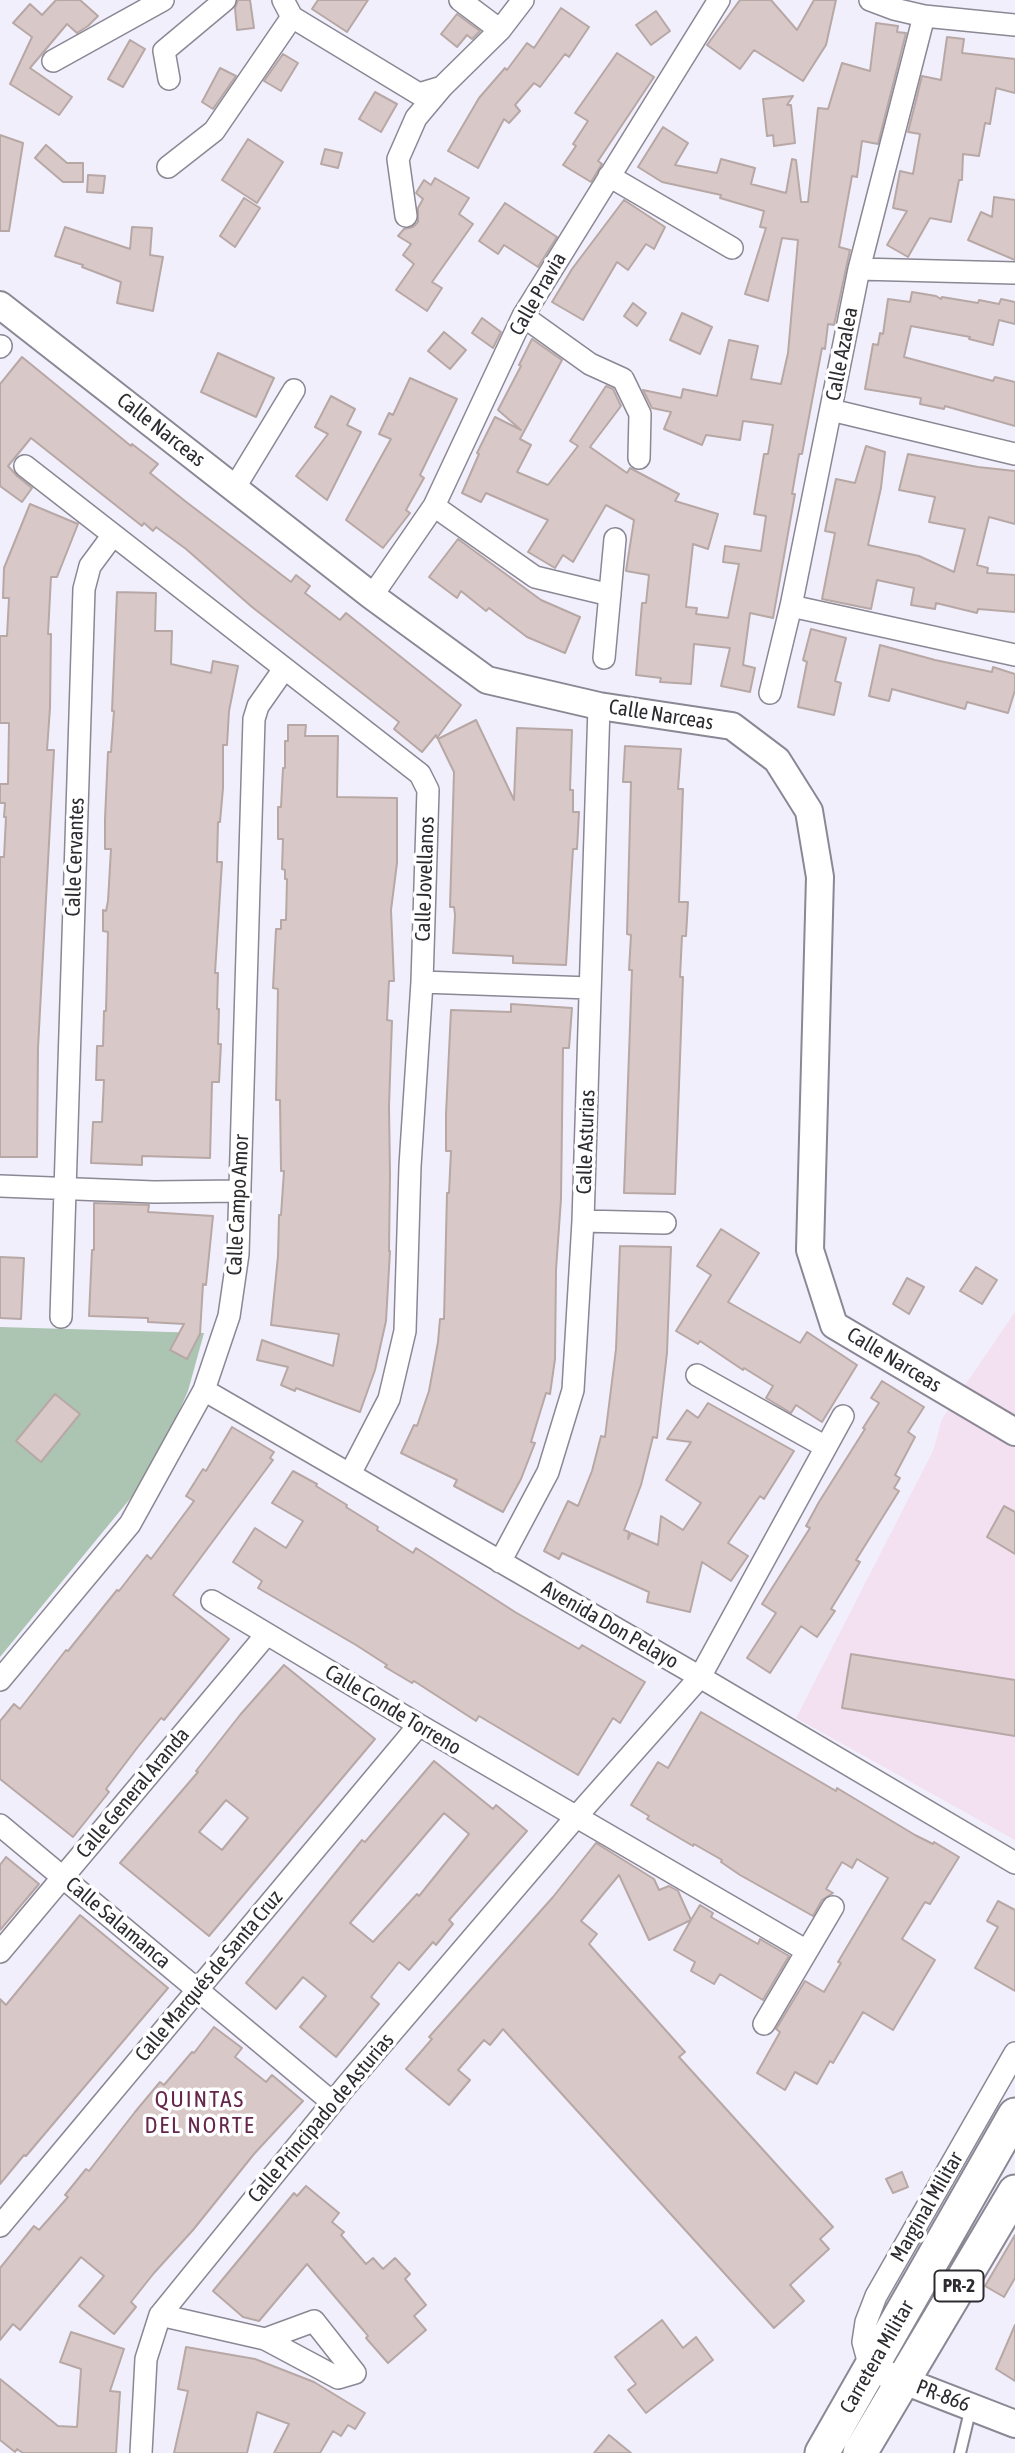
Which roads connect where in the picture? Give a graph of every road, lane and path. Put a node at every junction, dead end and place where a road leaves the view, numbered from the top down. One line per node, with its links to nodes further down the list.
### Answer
1 (163, 0): 11 (street)
2 (225, 0): 12 (street)
3 (460, 0): 10 (street)
4 (523, 0): 10 (street)
5 (719, 0): 15 (street, Calle Pravia)
6 (870, 0): 8 (street)
7 (287, 8): 13 (street); 14 (street)
8 (924, 16): 9 (street); 18 (street, Calle Azalea)
9 (1015, 25)
10 (500, 30): 13 (street)
11 (53, 61)
12 (169, 79)
13 (442, 87): 16 (street)
14 (168, 167)
15 (609, 176): 17 (street); 21 (street, Calle Pravia)
16 (407, 216)
17 (732, 248)
18 (859, 269): 19 (street); 23 (street, Calle Azalea)
19 (1015, 274)
20 (0, 305): 27 (street, Calle Narceas)
21 (523, 316): 25 (street); 28 (street, Calle Pravia)
22 (294, 390): 27 (street)
23 (831, 410): 24 (street); 33 (street, Calle Azalea)
24 (1015, 454)
25 (639, 458)
26 (25, 466): 29 (street, Calle Jovellanos)
27 (235, 487): 32 (street, Calle Narceas)
28 (434, 506): 31 (street); 32 (street, Calle Pravia)
29 (113, 535): 36 (street, Calle Jovellanos); 42 (street, Calle Cervantes)
30 (615, 539): 31 (street)
31 (610, 595): 35 (street)
32 (372, 596): 38 (street, Calle Narceas)
33 (791, 606): 34 (street); 37 (street, Calle Azalea)
34 (1015, 655)
35 (604, 658)
36 (284, 669): 39 (street, Calle Jovellanos); 43 (street, Calle Campo Amor)
37 (770, 693)
38 (599, 706): 40 (street, Calle Asturias); 50 (street, Calle Narceas)
39 (422, 982): 40 (street); 52 (street, Calle Jovellanos)
40 (590, 988): 44 (street, Calle Asturias)
41 (0, 1186): 42 (street)
42 (65, 1187): 43 (street); 46 (street, Calle Cervantes)
43 (240, 1191): 48 (street, Calle Campo Amor)
44 (583, 1221): 45 (street); 53 (street, Calle Asturias)
45 (665, 1223)
46 (61, 1317)
47 (697, 1375): 51 (street)
48 (204, 1390): 52 (street, Avenida Don Pelayo); 57 (street, Calle Campo Amor)
49 (842, 1416): 51 (street, Calle Principado de Asturias)
50 (1015, 1432)
51 (824, 1446): 56 (street, Calle Principado de Asturias)
52 (350, 1474): 53 (street, Avenida Don Pelayo)
53 (500, 1562): 56 (street, Avenida Don Pelayo)
54 (212, 1601): 55 (street, Calle Conde Torreno)
55 (266, 1635): 58 (street, Calle Conde Torreno); 62 (street, Calle General Aranda)
56 (700, 1677): 59 (street, Calle Principado de Asturias); 61 (street, Avenida Don Pelayo)
57 (0, 1680)
58 (419, 1726): 59 (street, Calle Conde Torreno); 66 (street, Calle Marqués de Santa Cruz)
59 (576, 1817): 64 (street, Calle Conde Torreno); 69 (street, Calle Principado de Asturias)
60 (0, 1825): 62 (street, Calle Salamanca)
61 (1015, 1863)
62 (63, 1877): 65 (street, Calle General Aranda); 66 (street, Calle Salamanca)
63 (833, 1907): 64 (street)
64 (807, 1951): 67 (street)
65 (0, 1952)
66 (198, 1990): 69 (street, Calle Salamanca); 72 (street, Calle Marqués de Santa Cruz)
67 (764, 2024)
68 (1015, 2053): 75 (street, Marginal Militar)
69 (332, 2102): 73 (street, Calle Principado de Asturias)
70 (1015, 2115): 75 (main road, Carretera Militar / PR-2)
71 (1015, 2192): 76 (main road, Carretera Militar / PR-2)
72 (0, 2226)
73 (160, 2315): 74 (street); 79 (street, Calle Principado de Asturias)
74 (265, 2339)
75 (870, 2368): 76 (street, PR-866 / PR-866); 80 (main road, Carretera Militar / PR-2)
76 (903, 2381): 77 (street, PR-866 / PR-866); 81 (main road, Carretera Militar / PR-2)
77 (971, 2407): 78 (street, PR-866 / PR-866); 82 (lane)
78 (1015, 2424)
79 (141, 2453)
80 (822, 2453)
81 (860, 2453)
82 (960, 2453)

